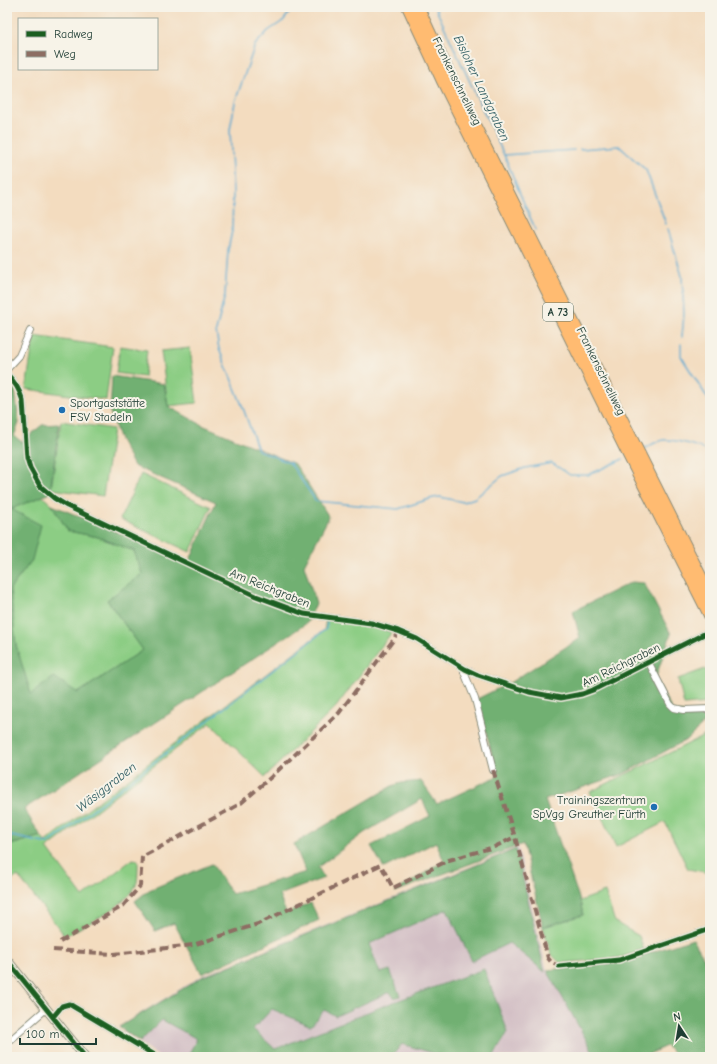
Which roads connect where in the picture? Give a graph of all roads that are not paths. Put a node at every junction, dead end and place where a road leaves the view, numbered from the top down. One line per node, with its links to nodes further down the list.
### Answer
1 (408, 7): 7 (highway, Frankenschnellweg / A 73)
2 (418, 7): 6 (highway, Frankenschnellweg / A 73)
3 (30, 331): 4 (street)
4 (7, 369)
5 (7, 374): 10 (street, Am Reichgraben)
6 (710, 595)
7 (710, 616)
8 (710, 631): 9 (street, Am Reichgraben)
9 (649, 663): 10 (street, Am Reichgraben); 11 (street)
10 (465, 669): 12 (street)
11 (710, 709)
12 (493, 770)
13 (710, 929): 15 (street)
14 (7, 960): 16 (main road)
15 (559, 966)
16 (46, 1009): 17 (main road); 18 (street)
17 (53, 1017): 19 (main road); 20 (street)
18 (7, 1043)
19 (85, 1057)
20 (158, 1057)

